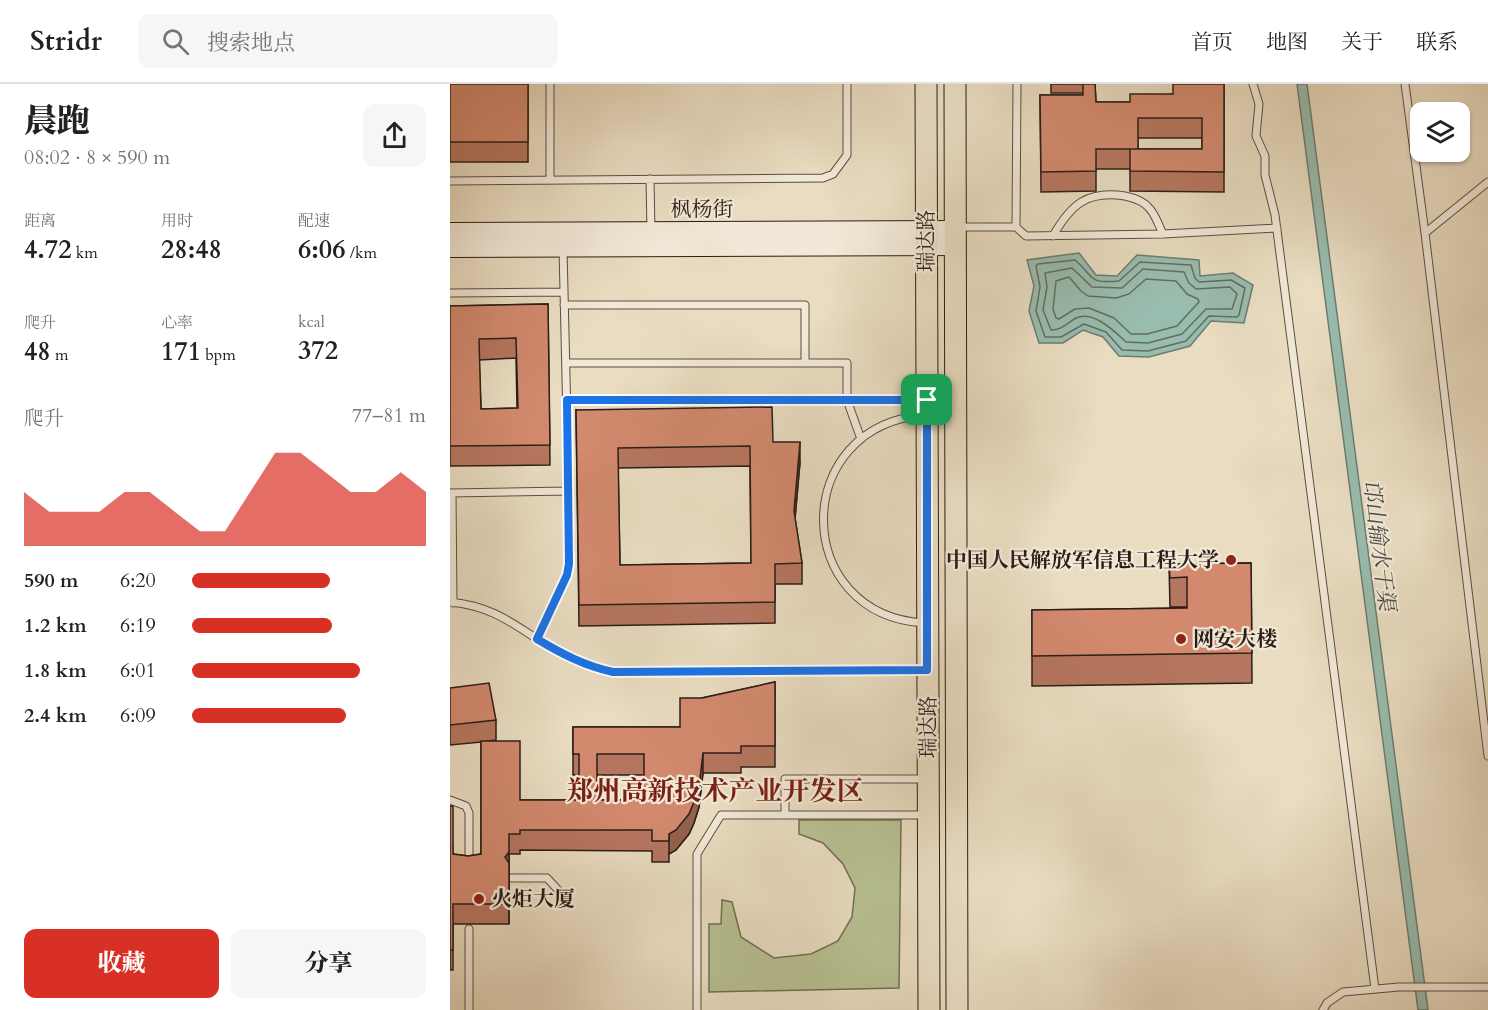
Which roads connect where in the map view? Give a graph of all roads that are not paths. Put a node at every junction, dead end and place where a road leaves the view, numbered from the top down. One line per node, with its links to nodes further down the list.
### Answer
1 (550, 84): 9 (lane)
2 (847, 84): 8 (lane)
3 (926, 84): 20 (main road, 瑞达路)
4 (955, 84): 17 (main road, 瑞达路)
5 (1017, 84): 12 (lane)
6 (1253, 84): 13 (lane)
7 (1405, 84): 16 (lane)
8 (650, 179): 9 (lane); 15 (lane)
9 (550, 180): 10 (lane)
10 (450, 181)
11 (1488, 182): 16 (lane)
12 (1016, 227): 17 (lane); 19 (lane)
13 (1277, 228): 18 (lane); 48 (lane)
14 (450, 232): 15 (street, 枫杨街)
15 (651, 232): 20 (street, 枫杨街)
16 (1425, 232): 38 (lane)
17 (955, 234): 20 (street, 枫杨街); 52 (main road, 瑞达路)
18 (1163, 234): 19 (lane); 19 (lane)
19 (1053, 236)
20 (926, 238): 22 (street, 枫杨街); 30 (main road, 瑞达路)
21 (450, 248): 22 (street, 枫杨街)
22 (563, 248): 23 (lane)
23 (564, 292): 24 (lane); 25 (lane)
24 (450, 293)
25 (564, 305): 26 (lane); 27 (lane)
26 (566, 363): 27 (lane); 28 (lane)
27 (805, 363): 29 (lane)
28 (567, 400): 29 (lane); 32 (lane)
29 (847, 400): 30 (lane); 31 (lane)
30 (927, 410): 31 (lane); 35 (main road, 瑞达路)
31 (861, 439): 35 (lane)
32 (568, 491): 33 (lane); 36 (lane)
33 (451, 493): 34 (lane)
34 (452, 603): 36 (lane)
35 (928, 623): 37 (main road, 瑞达路)
36 (537, 639): 37 (lane)
37 (927, 670): 39 (main road, 瑞达路)
38 (1488, 756)
39 (928, 779): 41 (main road, 瑞达路); 42 (lane)
40 (450, 800): 43 (lane)
41 (928, 814): 42 (lane); 51 (main road, 瑞达路)
42 (785, 815): 50 (lane)
43 (469, 871)
44 (511, 878): 45 (lane)
45 (559, 891)
46 (469, 929): 49 (lane)
47 (1488, 987): 48 (lane)
48 (1375, 989): 53 (lane)
49 (469, 1010)
50 (697, 1010)
51 (929, 1010)
52 (957, 1010)
53 (1323, 1010)

